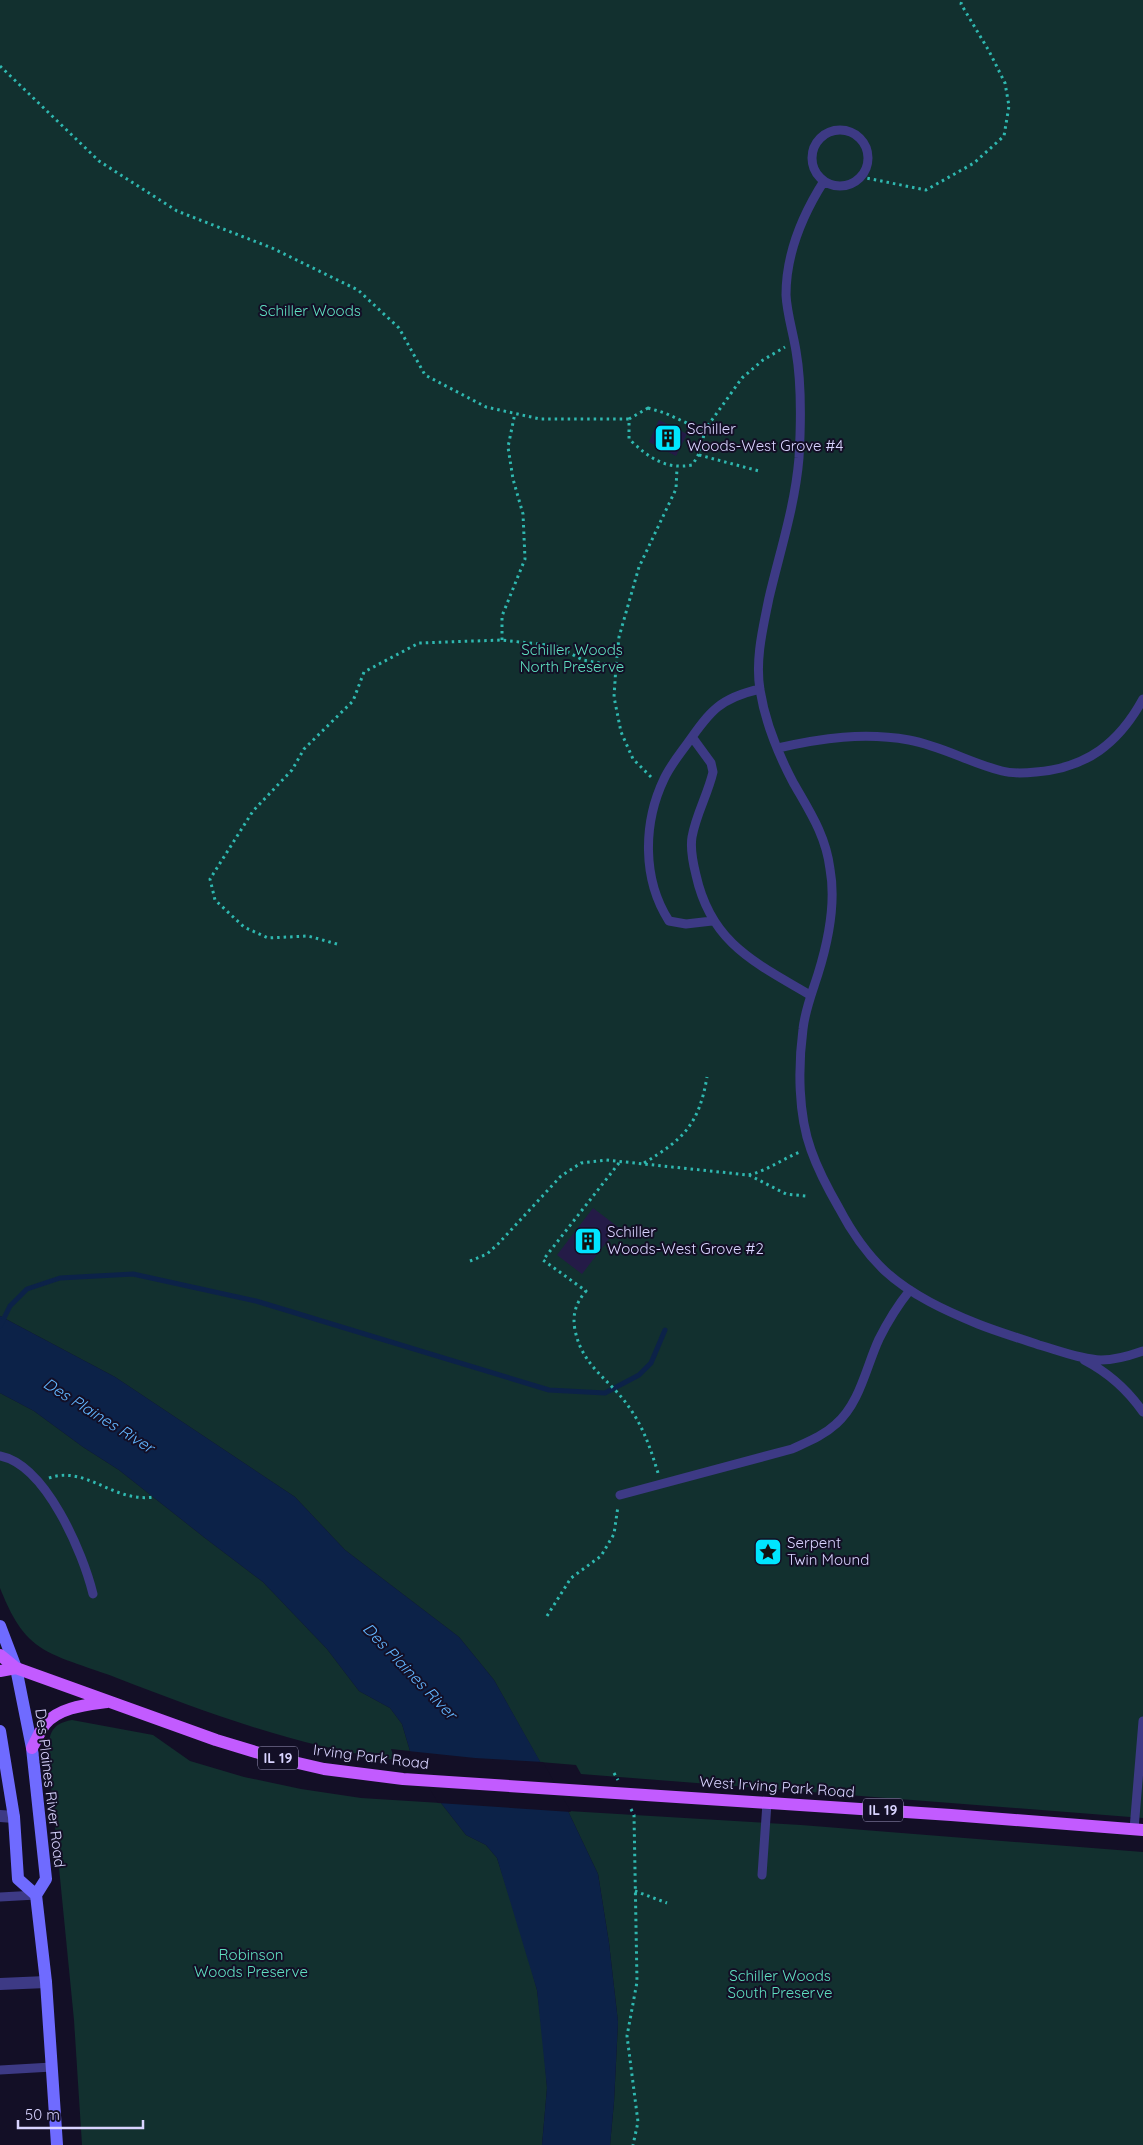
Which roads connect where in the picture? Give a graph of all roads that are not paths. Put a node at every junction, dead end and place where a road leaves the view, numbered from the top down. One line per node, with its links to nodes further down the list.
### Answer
1 (824, 181): 1 (lane); 2 (lane)
2 (760, 689): 4 (lane); 5 (lane)
3 (1143, 699): 5 (lane)
4 (692, 737): 6 (lane); 6 (lane)
5 (778, 748): 7 (lane)
6 (712, 920): 7 (lane)
7 (810, 995): 8 (lane)
8 (910, 1290): 10 (lane); 13 (lane)
9 (1143, 1351): 10 (lane)
10 (1080, 1358): 11 (lane)
11 (1143, 1412)
12 (0, 1456): 14 (lane)
13 (620, 1496)
14 (93, 1594)
15 (0, 1626): 17 (main road, Des Plaines River Road)
16 (0, 1655): 17 (main road, Irving Park Road / IL 19)
17 (16, 1668): 18 (main road); 19 (main road, Irving Park Road / IL 19); 22 (main road, Des Plaines River Road)
18 (0, 1671)
19 (109, 1701): 22 (main road); 24 (main road, Irving Park Road / IL 19)
20 (1143, 1722): 28 (lane)
21 (0, 1733): 23 (main road)
22 (32, 1748): 30 (main road, Des Plaines River Road)
23 (4, 1774): 27 (main road)
24 (589, 1792): 25 (main road, West Irving Park Road / IL 19)
25 (767, 1803): 28 (main road, West Irving Park Road / IL 19); 29 (lane)
26 (0, 1816): 27 (street)
27 (14, 1817): 30 (main road)
28 (1138, 1830)
29 (762, 1875)
30 (36, 1895): 31 (lane); 32 (main road, Des Plaines River Road)
31 (0, 1897)
32 (46, 1982): 33 (street); 34 (main road, Des Plaines River Road)
33 (0, 1984)
34 (52, 2067): 35 (lane); 36 (main road, Des Plaines River Road)
35 (0, 2070)
36 (57, 2145)

